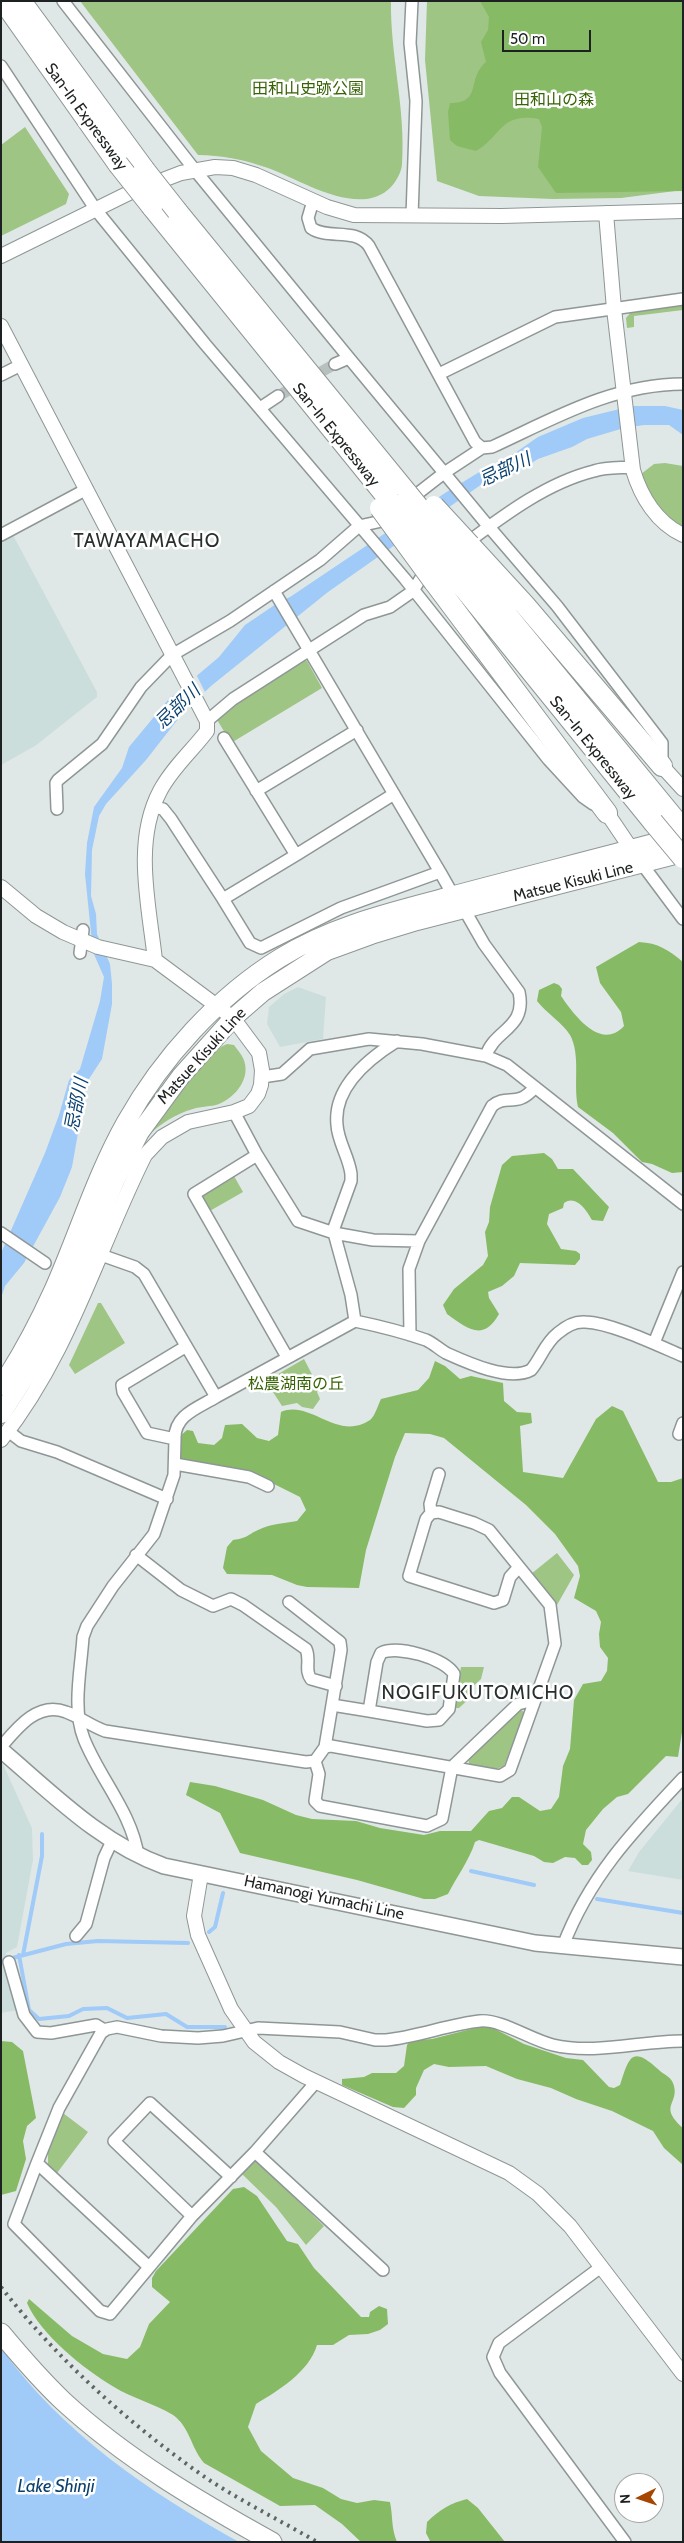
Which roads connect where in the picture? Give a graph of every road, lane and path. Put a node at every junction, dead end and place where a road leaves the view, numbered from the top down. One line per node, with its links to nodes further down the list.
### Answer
1 (4, 1): 29 (highway, San-In Expressway, bridge)
2 (21, 1): 29 (highway, San-In Expressway, bridge)
3 (63, 1): 6 (street)
4 (412, 1): 11 (street)
5 (1, 66): 8 (street)
6 (194, 169): 7 (street); 8 (street); 16 (street)
7 (313, 201): 11 (street); 19 (street)
8 (96, 210): 12 (street); 24 (street)
9 (683, 211): 10 (street)
10 (606, 214): 11 (street); 14 (street)
11 (412, 216)
12 (1, 256)
13 (683, 299): 14 (street)
14 (614, 309): 19 (street); 23 (street)
15 (1, 326): 18 (street)
16 (349, 358): 17 (street); 27 (street)
17 (335, 364)
18 (21, 365): 20 (street); 28 (street)
19 (439, 374): 25 (street)
20 (1, 375)
21 (683, 384): 23 (street)
22 (278, 396): 24 (street)
23 (624, 396): 25 (street); 26 (street)
24 (260, 408): 31 (street)
25 (482, 448): 27 (street)
26 (631, 464): 30 (street); 33 (street)
27 (447, 477): 30 (street); 31 (street)
28 (87, 489): 32 (street); 38 (street)
29 (399, 498): 34 (highway, San-In Expressway, bridge); 34 (highway, bridge)
30 (486, 524): 35 (street); 42 (street)
31 (363, 530): 35 (street); 36 (street)
32 (1, 535)
33 (683, 535)
34 (454, 564): 42 (highway); 48 (highway); 49 (highway, San-In Expressway)
35 (413, 591): 37 (street); 48 (street)
36 (275, 594): 37 (street); 38 (street)
37 (307, 648): 39 (street); 40 (street)
38 (175, 660): 39 (street); 47 (street)
39 (205, 717): 46 (street)
40 (357, 730): 44 (street); 45 (street)
41 (224, 738): 44 (street)
42 (662, 766): 43 (street)
43 (683, 789)
44 (256, 791): 53 (street)
45 (394, 794): 53 (street); 56 (street)
46 (153, 807): 59 (street); 62 (street)
47 (57, 809)
48 (607, 814): 51 (street)
49 (669, 822): 54 (highway, San-In Expressway, bridge)
50 (683, 836): 51 (main road, Matsue Kisuki Line)
51 (631, 849): 55 (street); 58 (main road, Matsue Kisuki Line)
52 (683, 853): 55 (main road, Matsue Kisuki Line)
53 (296, 855): 59 (street)
54 (683, 858)
55 (642, 864): 60 (main road, Matsue Kisuki Line); 61 (street)
56 (440, 872): 58 (street); 59 (street)
57 (1, 887): 62 (street)
58 (453, 895): 63 (main road, Matsue Kisuki Line)
59 (224, 899)
60 (464, 909): 64 (main road, Matsue Kisuki Line); 66 (street)
61 (683, 919)
62 (156, 960): 63 (street)
63 (218, 1006): 64 (street); 84 (main road, Matsue Kisuki Line)
64 (232, 1018): 67 (street); 86 (main road, Matsue Kisuki Line)
65 (397, 1041): 66 (street); 67 (street); 73 (street)
66 (486, 1056): 68 (street)
67 (262, 1077): 69 (street)
68 (536, 1087): 71 (street); 74 (street)
69 (234, 1112): 70 (street); 75 (street)
70 (257, 1155): 73 (street); 83 (street)
71 (683, 1204)
72 (1, 1233): 76 (street)
73 (334, 1233): 74 (street); 78 (street)
74 (419, 1242): 79 (street)
75 (101, 1255): 81 (street); 87 (street)
76 (44, 1263)
77 (683, 1272): 80 (street)
78 (355, 1321): 79 (street); 83 (street)
79 (410, 1335): 80 (street)
80 (654, 1343): 82 (street)
81 (185, 1347): 85 (street); 88 (street)
82 (683, 1356)
83 (287, 1357): 85 (street)
84 (1, 1386)
85 (216, 1397): 88 (street)
86 (1, 1414)
87 (5, 1435): 92 (street)
88 (175, 1439): 89 (street)
89 (175, 1464): 91 (street); 92 (street)
90 (439, 1474): 93 (street)
91 (268, 1486)
92 (167, 1499): 94 (street)
93 (431, 1513): 95 (street); 95 (street)
94 (136, 1555): 97 (street); 101 (street)
95 (519, 1567): 98 (street)
96 (289, 1602): 97 (street)
97 (336, 1686): 99 (street)
98 (534, 1700): 105 (street); 105 (street)
99 (332, 1705): 100 (street); 102 (street)
100 (369, 1711): 100 (street)
101 (78, 1719): 103 (street); 104 (street); 108 (street)
102 (326, 1747): 104 (street); 105 (street)
103 (1, 1749): 107 (main road, Hamanogi Yumachi Line)
104 (315, 1761): 105 (street)
105 (452, 1767)
106 (683, 1778): 111 (street)
107 (112, 1841): 108 (main road, Hamanogi Yumachi Line); 110 (street)
108 (138, 1856): 109 (main road, Hamanogi Yumachi Line)
109 (201, 1874): 111 (main road, Hamanogi Yumachi Line); 115 (street)
110 (76, 1936)
111 (563, 1946): 112 (main road, Hamanogi Yumachi Line)
112 (683, 1957)
113 (9, 1962): 114 (street)
114 (104, 2030): 115 (street); 119 (street)
115 (244, 2030): 116 (street); 117 (street)
116 (683, 2041)
117 (316, 2082): 118 (street); 123 (street)
118 (255, 2152): 120 (street); 124 (street)
119 (37, 2163): 122 (street); 122 (street)
120 (231, 2177): 121 (street); 121 (street)
121 (192, 2216): 122 (street)
122 (149, 2267)
123 (601, 2267): 126 (street); 128 (street)
124 (383, 2270)
125 (1, 2333): 127 (highway)
126 (683, 2374)
127 (272, 2542)
128 (625, 2542)

